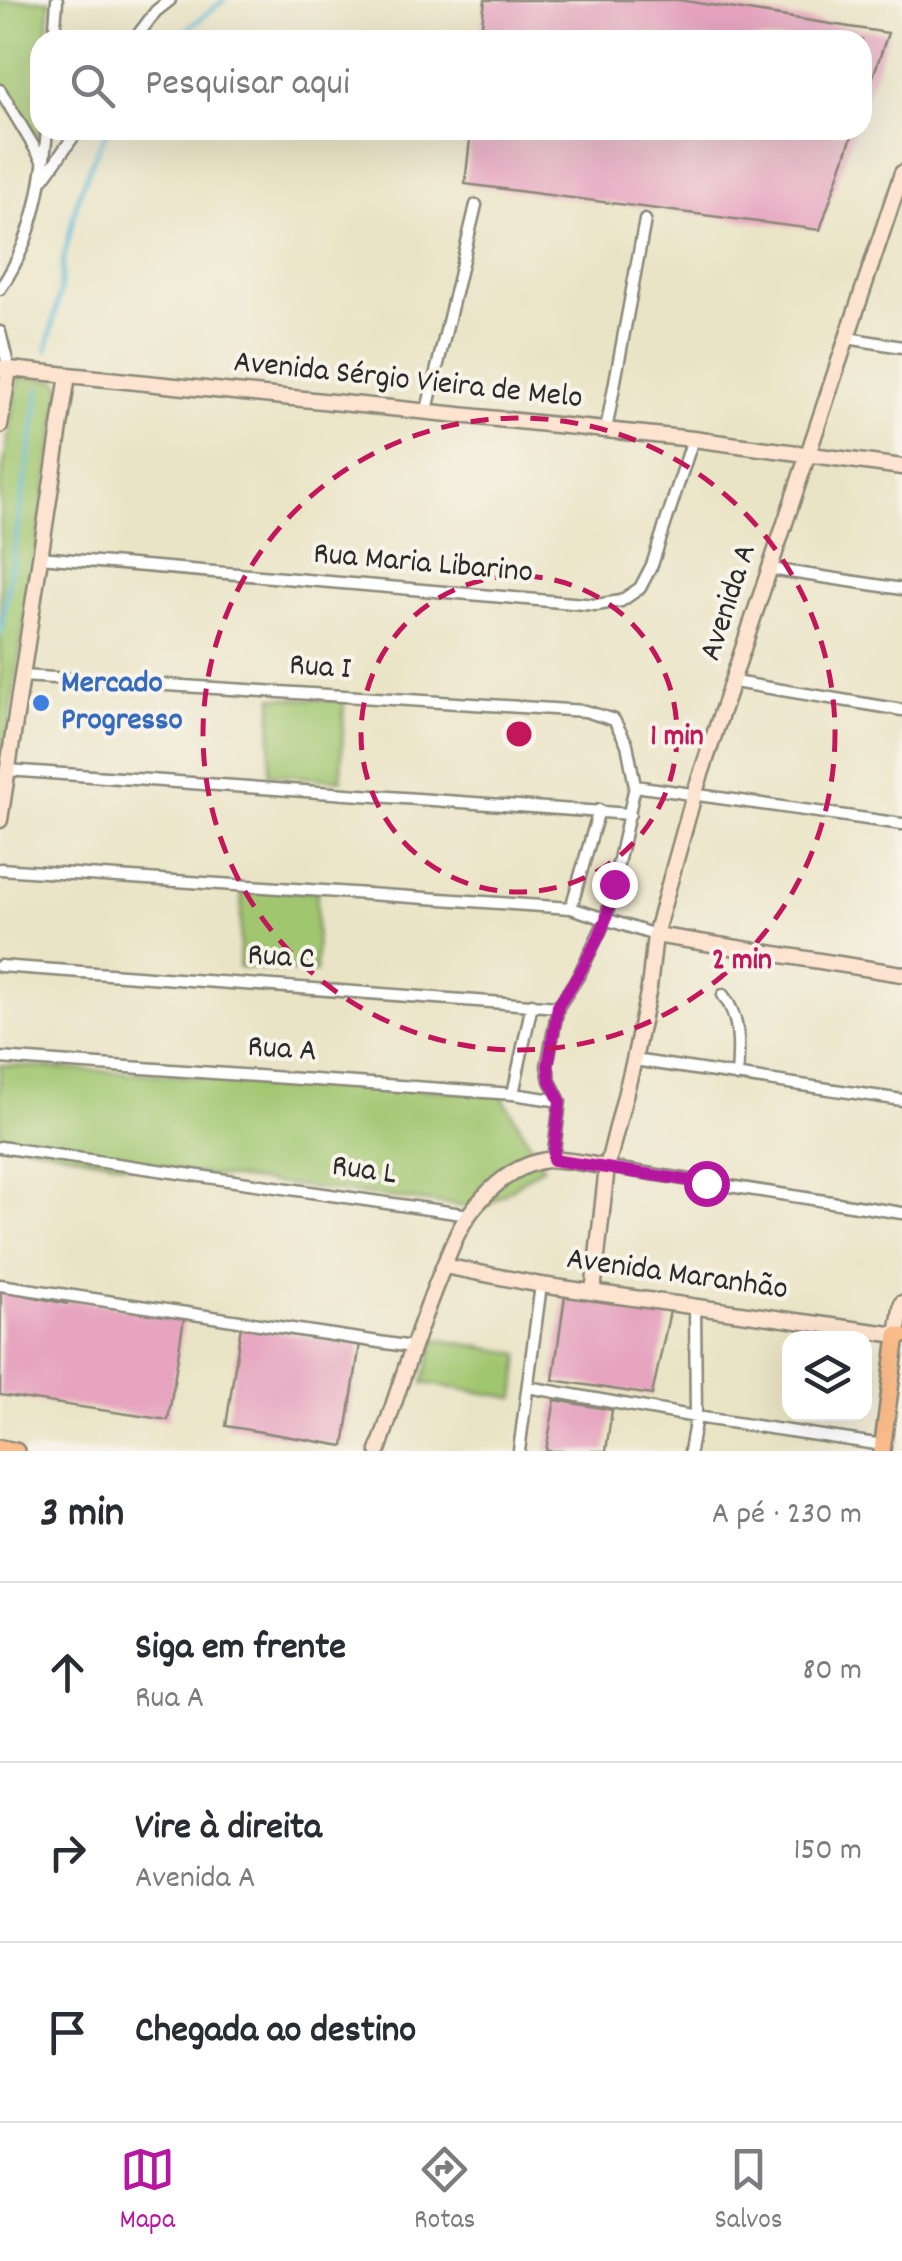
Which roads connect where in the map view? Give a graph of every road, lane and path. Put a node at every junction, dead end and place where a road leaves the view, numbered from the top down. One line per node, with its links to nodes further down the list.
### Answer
1 (57, 0): 3 (street)
2 (170, 0): 4 (street)
3 (55, 30)
4 (142, 30)
5 (0, 90): 6 (street)
6 (30, 137)
7 (32, 140): 10 (street)
8 (46, 140): 10 (street)
9 (71, 140): 12 (street)
10 (44, 162): 12 (street)
11 (902, 173): 15 (street, Avenida A)
12 (42, 179): 17 (street)
13 (476, 205): 23 (street)
14 (645, 220): 25 (street)
15 (886, 222): 16 (street); 19 (street, Avenida A)
16 (902, 224)
17 (0, 289)
18 (0, 332): 21 (street)
19 (848, 338): 20 (street); 27 (street, Avenida A)
20 (902, 347)
21 (4, 369): 22 (street, Avenida Sérgio Vieira de Melo); 24 (street)
22 (68, 375): 23 (street, Avenida Sérgio Vieira de Melo); 29 (street)
23 (427, 410): 25 (street, Avenida Sérgio Vieira de Melo)
24 (0, 426)
25 (606, 430): 26 (street, Avenida Sérgio Vieira de Melo)
26 (693, 439): 27 (street, Avenida Sérgio Vieira de Melo); 29 (street, Rua Maria Libarino)
27 (809, 454): 28 (street); 30 (street, Avenida A)
28 (902, 467)
29 (40, 557): 32 (street)
30 (770, 569): 31 (street); 33 (street, Avenida A)
31 (902, 589)
32 (22, 676): 35 (street); 36 (street, Rua I)
33 (734, 682): 34 (street); 37 (street, Avenida A)
34 (902, 710)
35 (7, 770): 38 (street); 40 (street)
36 (635, 786): 37 (street); 39 (street)
37 (694, 796): 41 (street); 45 (street, Avenida A)
38 (599, 810): 39 (street); 43 (street)
39 (630, 814): 44 (street)
40 (0, 820)
41 (902, 824)
42 (0, 870): 43 (street)
43 (572, 908): 44 (street)
44 (606, 919): 45 (street); 50 (street)
45 (655, 935): 47 (street); 52 (street, Avenida A)
46 (0, 966): 49 (street, Rua C)
47 (902, 974)
48 (723, 995): 53 (street)
49 (532, 1004): 50 (street, Rua C); 54 (street)
50 (558, 1006): 56 (street)
51 (0, 1058): 54 (street, Rua A)
52 (634, 1060): 53 (street); 59 (street, Avenida A)
53 (737, 1076): 55 (street)
54 (512, 1094): 56 (street, Rua A)
55 (902, 1100)
56 (560, 1101): 58 (street)
57 (0, 1146): 61 (street, Rua L)
58 (553, 1160): 59 (street); 61 (street)
59 (606, 1167): 60 (street); 65 (street, Avenida A)
60 (902, 1213)
61 (469, 1215): 62 (street)
62 (444, 1266): 64 (street, Avenida Maranhão); 69 (street)
63 (0, 1285): 69 (street)
64 (541, 1285): 65 (street, Avenida Maranhão); 70 (street)
65 (593, 1292): 67 (street, Avenida Maranhão)
66 (902, 1304): 68 (street)
67 (696, 1306): 68 (street, Avenida Maranhão); 71 (street)
68 (899, 1336): 73 (main road)
69 (412, 1346): 75 (street)
70 (528, 1387): 71 (street); 76 (street)
71 (696, 1417): 73 (street); 77 (street)
72 (0, 1448): 74 (main road)
73 (883, 1448)
74 (16, 1451)
75 (378, 1451)
76 (520, 1451)
77 (690, 1451)

